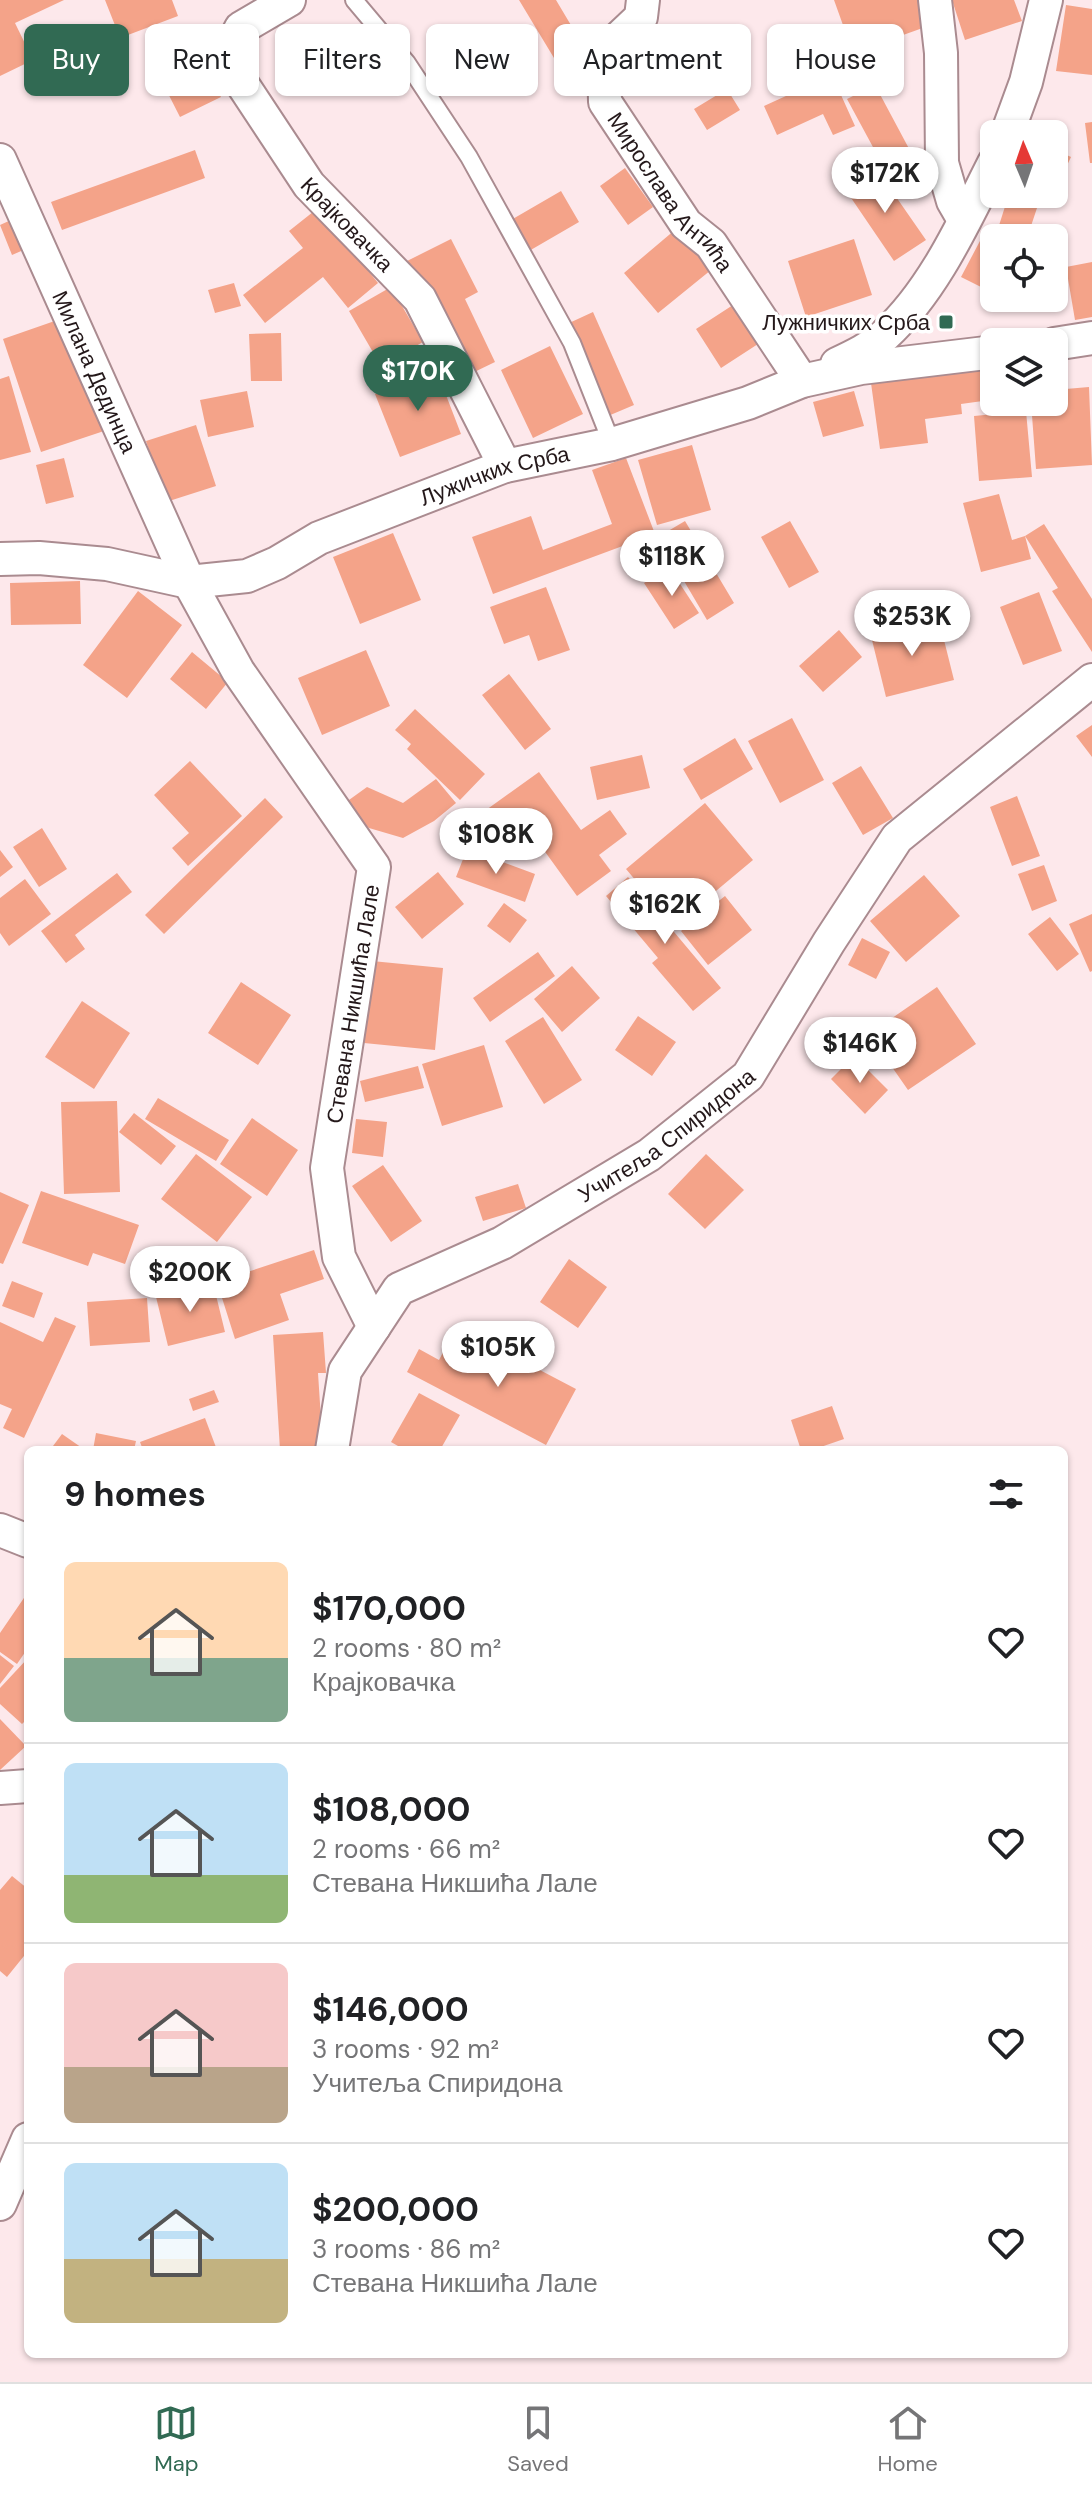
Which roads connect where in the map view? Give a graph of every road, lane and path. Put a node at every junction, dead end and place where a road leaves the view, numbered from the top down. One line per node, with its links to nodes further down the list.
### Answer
1 (289, 0): 15 (street, Крајковачка)
2 (354, 0): 14 (lane)
3 (643, 0): 13 (street, Мирослава Антића)
4 (935, 0): 9 (street)
5 (1046, 0): 6 (street)
6 (1012, 120)
7 (0, 160): 17 (street, Милана Дединца)
8 (980, 190): 9 (street)
9 (964, 220): 13 (street)
10 (1092, 338): 11 (street)
11 (1068, 342)
12 (980, 354): 13 (street, Лужичких Срба)
13 (802, 381): 14 (street, Лужичких Срба)
14 (612, 444): 15 (street, Лужичких Срба)
15 (505, 466): 17 (street, Лужичких Срба)
16 (0, 559): 17 (street, Лужичких Срба)
17 (189, 582): 19 (street, Стевана Никшића Лале)
18 (1092, 680): 19 (street, Учитеља Спиридона)
19 (374, 1327): 20 (street, Учитеља Спиридона)
20 (333, 1446)
21 (0, 1530): 22 (street)
22 (24, 1539)
23 (24, 1786): 24 (street)
24 (0, 1788)
25 (24, 2148): 26 (street)
26 (0, 2204)

